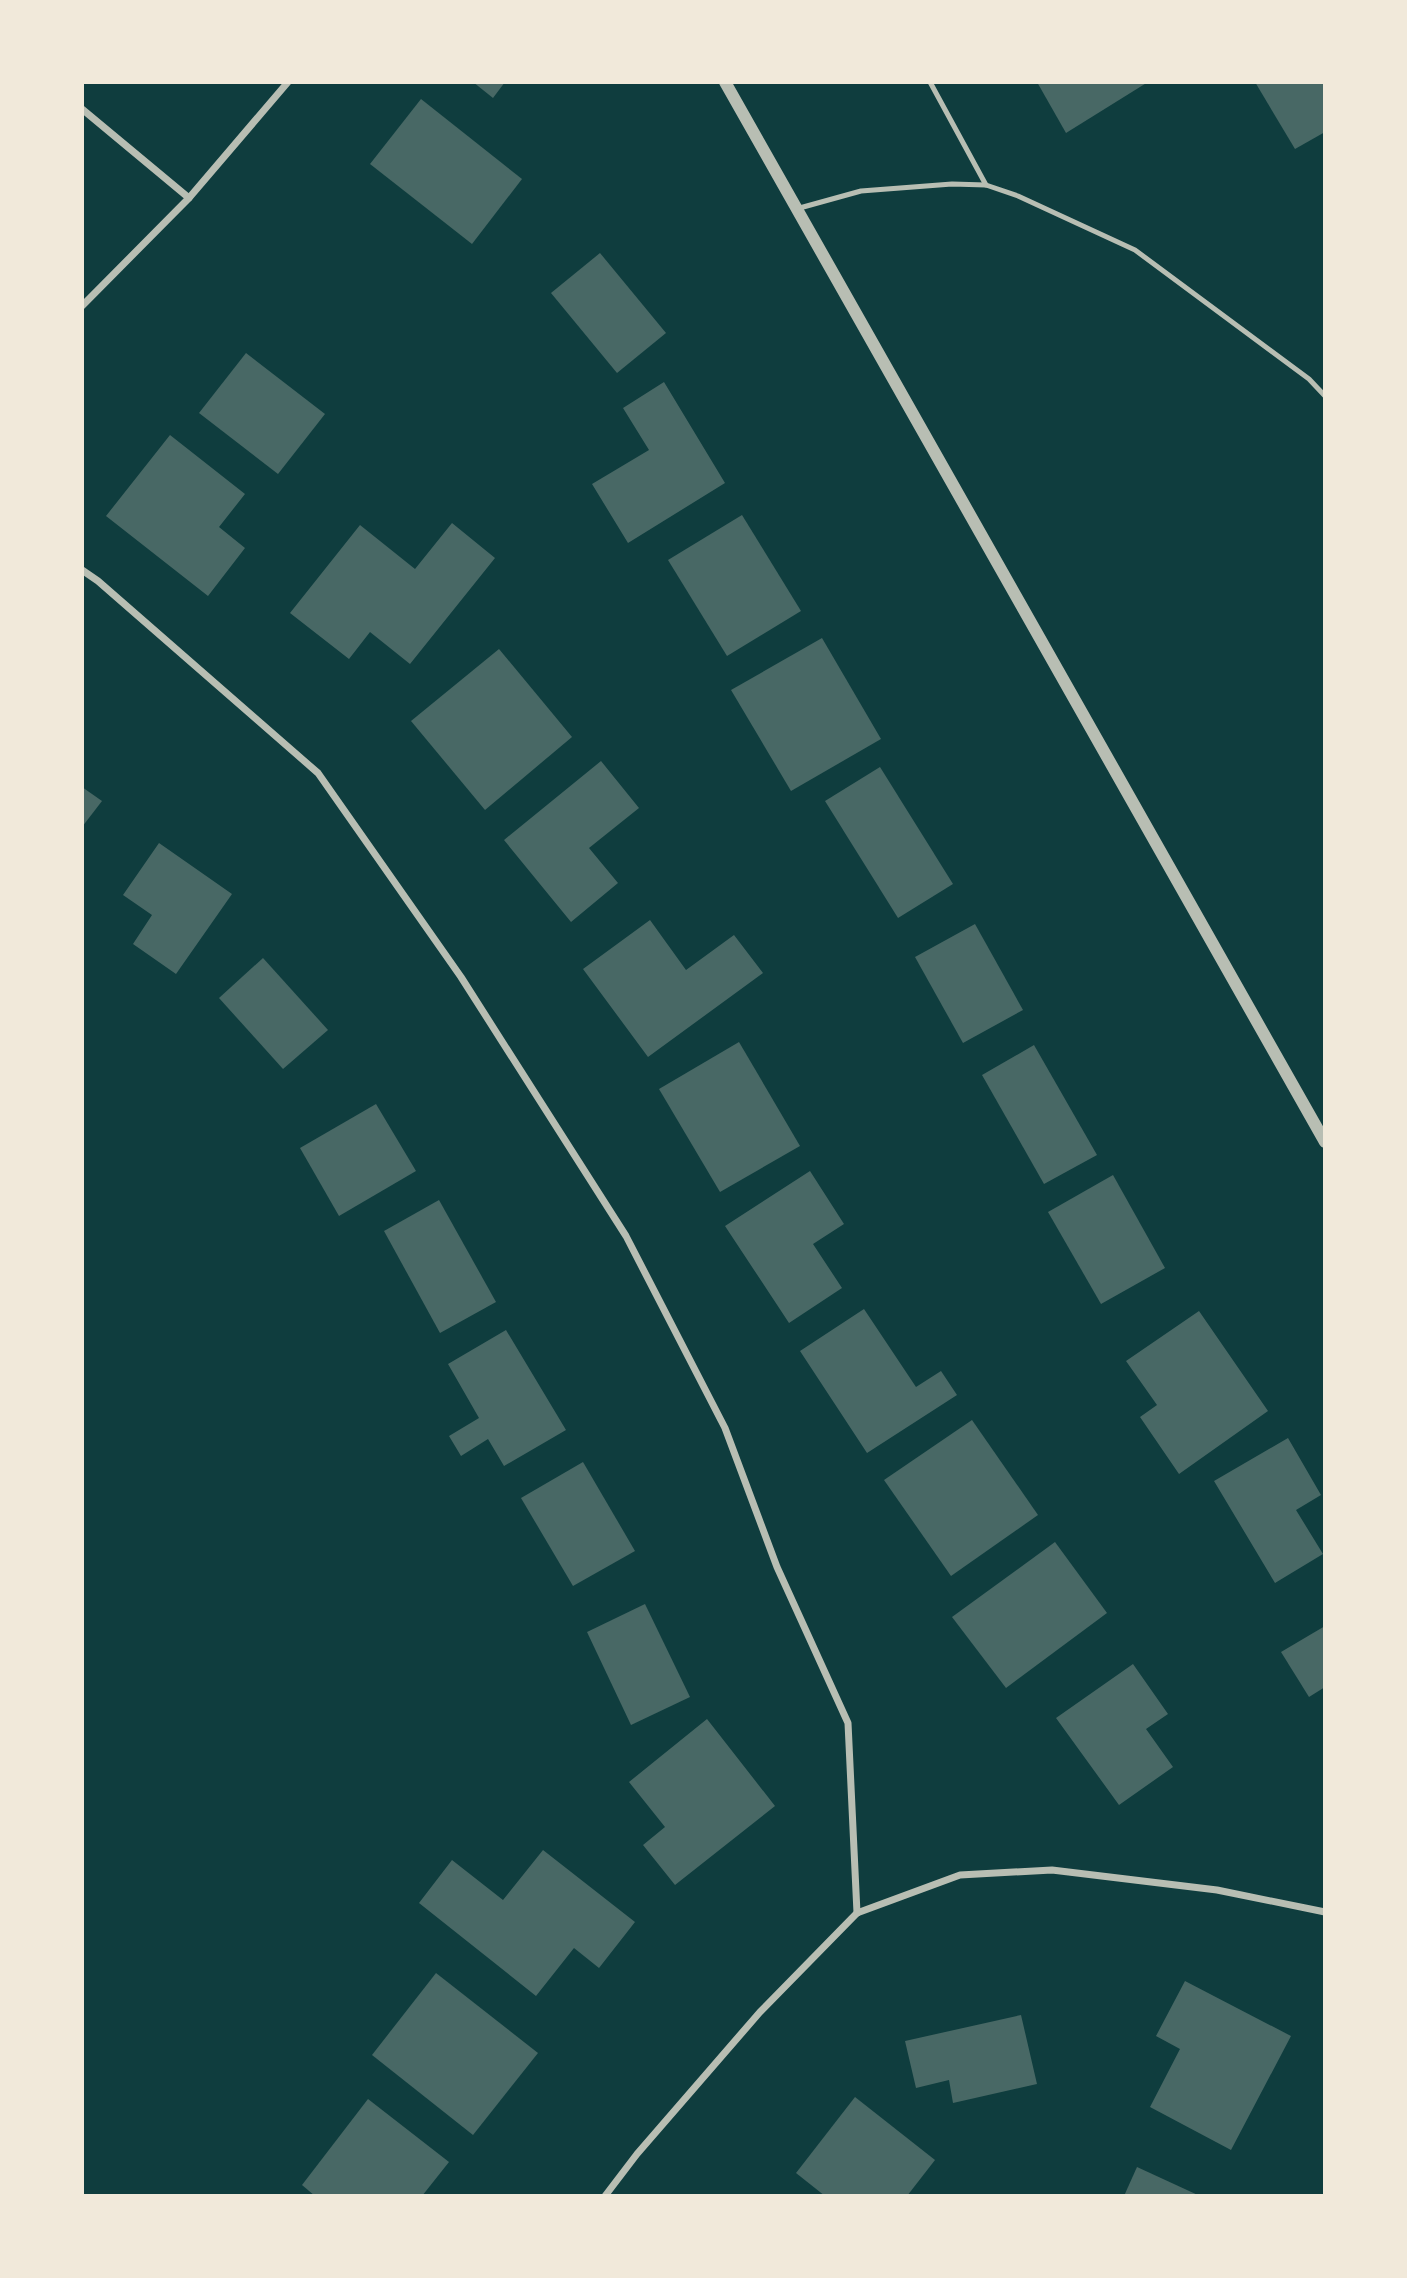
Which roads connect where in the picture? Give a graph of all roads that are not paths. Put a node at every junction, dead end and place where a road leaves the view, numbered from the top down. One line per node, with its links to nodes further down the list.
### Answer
1 (288, 82): 6 (street)
2 (725, 82): 7 (street)
3 (930, 82): 5 (lane)
4 (82, 109): 6 (street)
5 (986, 186): 7 (lane); 9 (lane)
6 (189, 198): 8 (street)
7 (796, 209): 11 (street)
8 (82, 306)
9 (1325, 396)
10 (82, 570): 13 (street)
11 (1325, 1142)
12 (1325, 1912): 13 (street)
13 (857, 1913): 14 (street)
14 (605, 2196)

